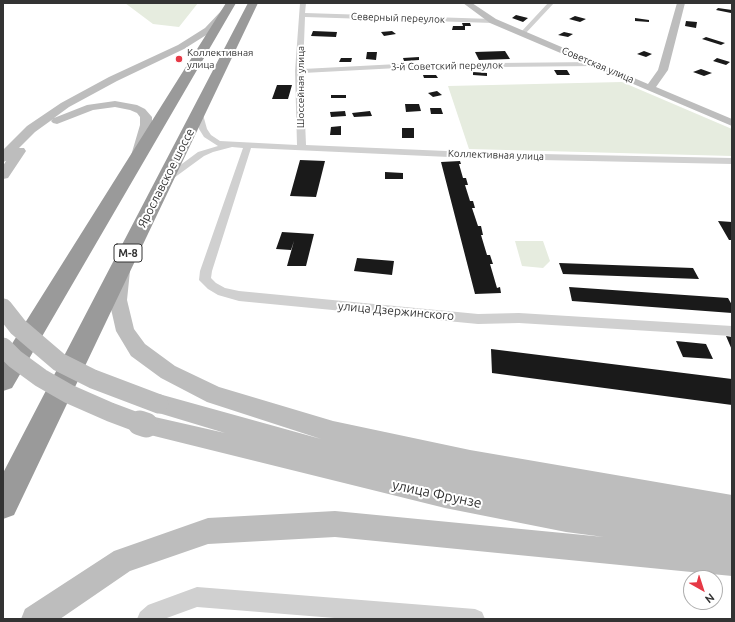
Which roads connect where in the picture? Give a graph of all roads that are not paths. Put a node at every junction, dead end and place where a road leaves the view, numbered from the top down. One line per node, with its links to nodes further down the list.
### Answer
1 (253, 3): 13 (highway, Ярославское шоссе / М-8)
2 (303, 3): 7 (street, Шоссейная улица)
3 (467, 3): 8 (main road, Советская улица)
4 (551, 3): 9 (street)
5 (681, 3): 12 (main road)
6 (228, 8): 17 (main road); 19 (highway)
7 (303, 15): 8 (street, Северный переулок); 11 (street, Шоссейная улица)
8 (493, 21): 9 (main road, Советская улица)
9 (523, 33): 10 (main road, Советская улица)
10 (595, 64): 11 (street, 3-й Советский переулок); 12 (main road, Советская улица)
11 (299, 71): 16 (street, Шоссейная улица)
12 (651, 87): 14 (main road, Советская улица)
13 (198, 113): 15 (street, Коллективная улица); 21 (highway, Ярославское шоссе / М-8)
14 (732, 123)
15 (242, 145): 16 (street, Коллективная улица); 21 (street, Коллективная улица); 24 (street, улица Дзержинского)
16 (302, 147): 18 (street, Коллективная улица)
17 (3, 158)
18 (732, 161)
19 (134, 165): 20 (main road); 26 (highway)
20 (3, 175)
21 (164, 181): 22 (highway, Ярославское шоссе / М-8)
22 (123, 264): 27 (highway, Ярославское шоссе / М-8); 28 (main road)
23 (3, 308): 29 (main road, улица Фрунзе, bridge)
24 (732, 332)
25 (3, 347): 30 (main road, улица Фрунзе, bridge)
26 (3, 380)
27 (3, 504)
28 (732, 507)
29 (732, 524)
30 (732, 543)
31 (732, 563): 32 (main road)
32 (35, 619)
33 (147, 619): 34 (street)
34 (475, 619)

